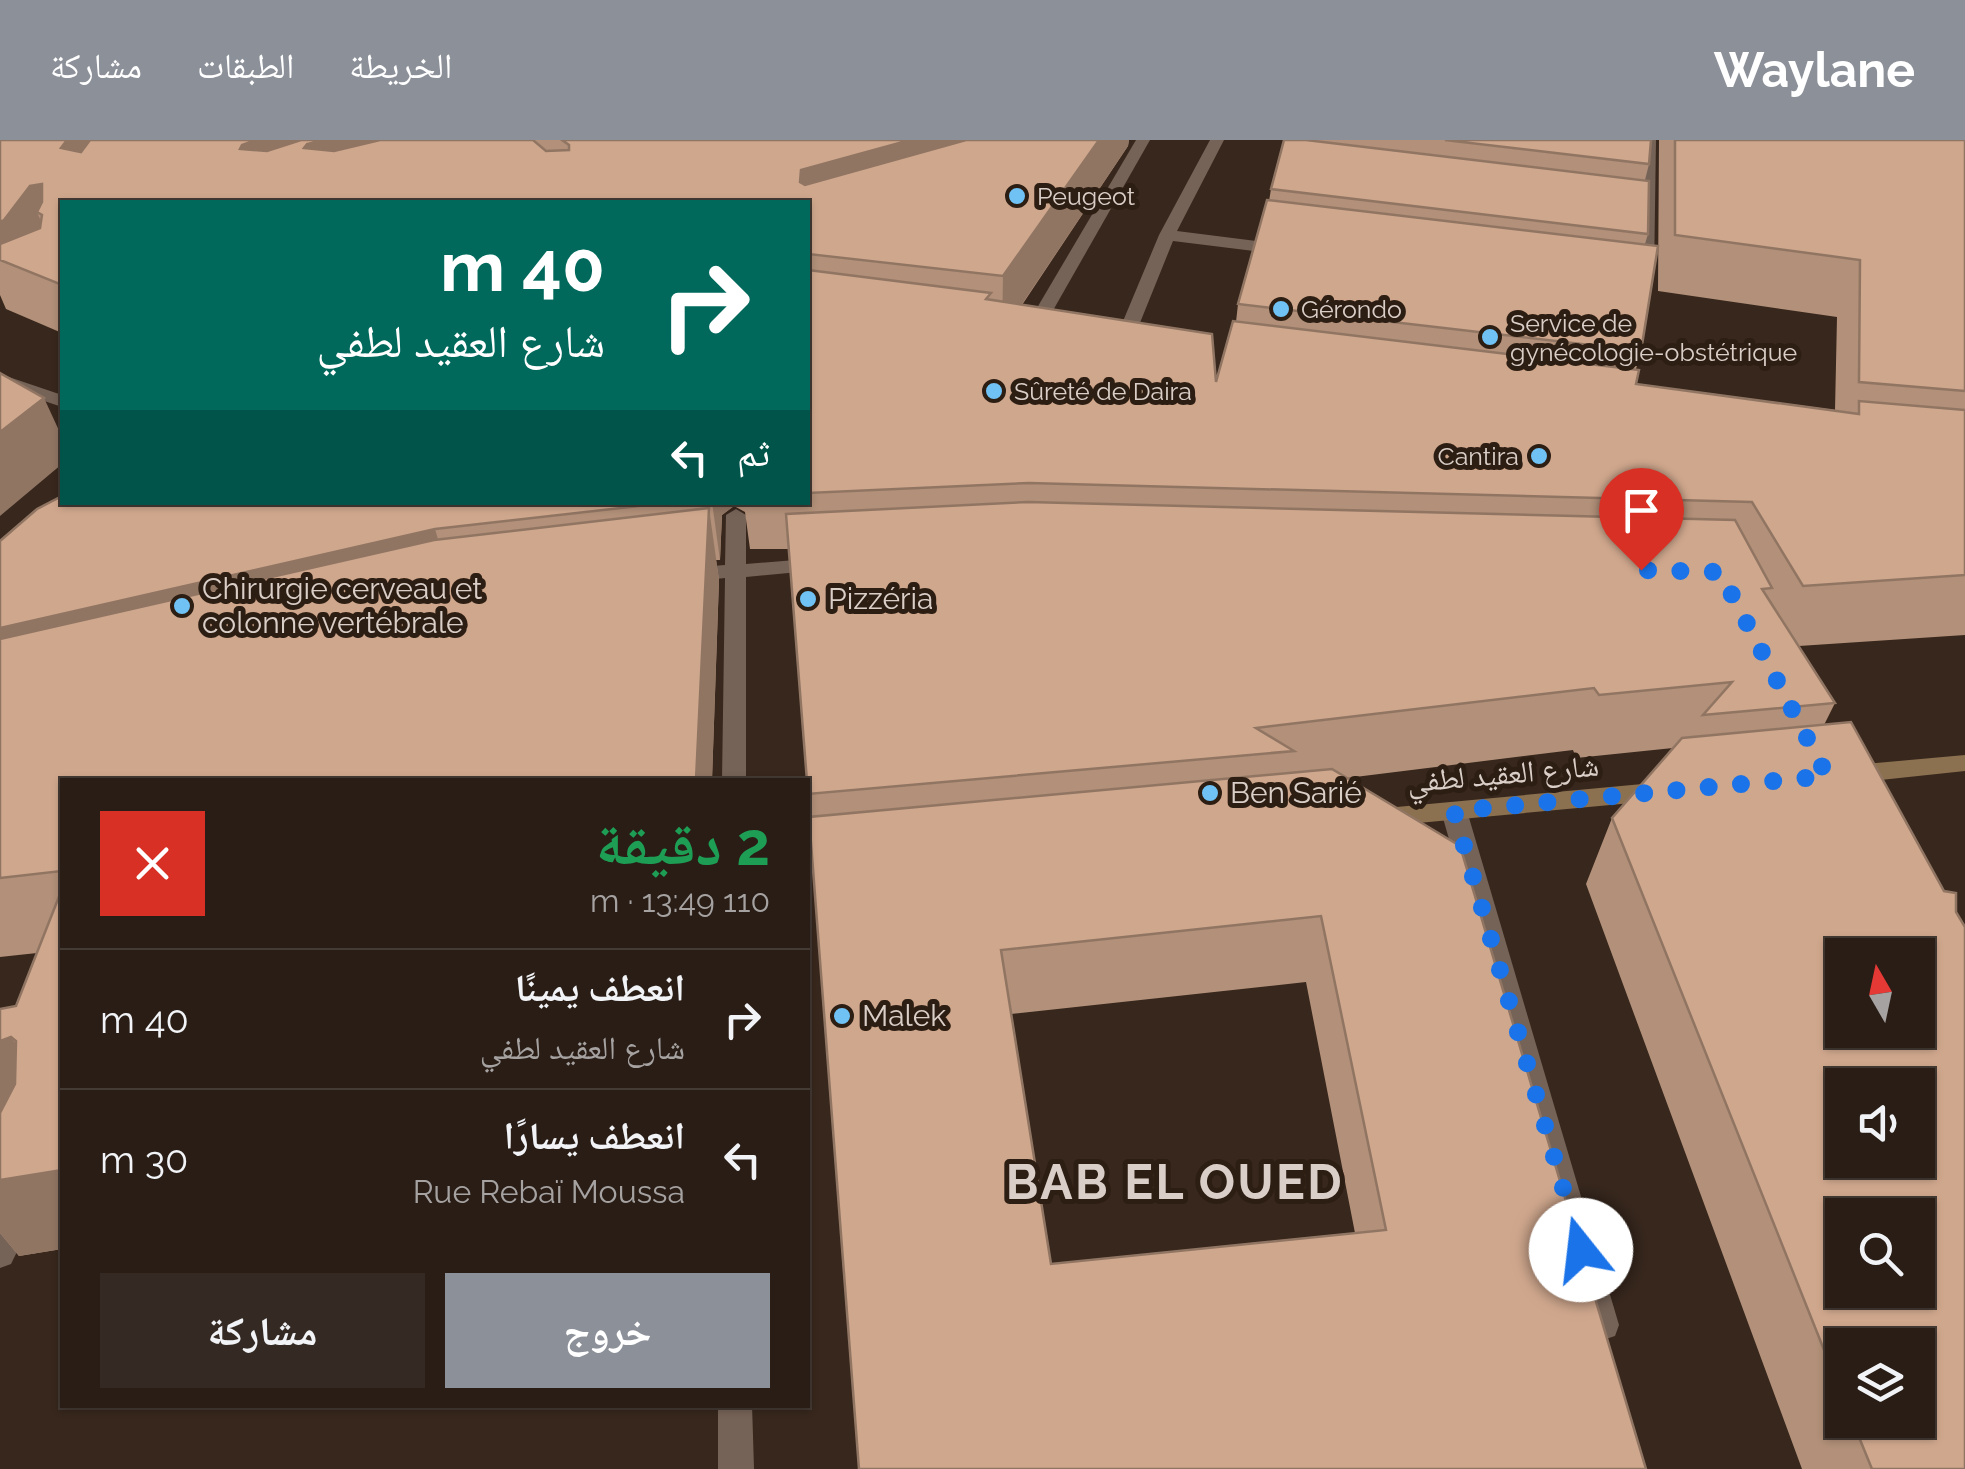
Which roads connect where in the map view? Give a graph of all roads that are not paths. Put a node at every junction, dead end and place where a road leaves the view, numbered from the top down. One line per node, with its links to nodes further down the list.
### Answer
1 (1142, 140): 9 (street)
2 (1217, 140): 6 (street)
3 (1649, 140): 5 (street)
4 (1629, 220): 5 (street)
5 (1648, 222): 8 (street)
6 (1167, 235): 7 (street); 10 (street)
7 (1301, 252)
8 (1646, 294)
9 (1024, 344)
10 (1118, 355)
11 (0, 380): 12 (street)
12 (60, 400)
13 (736, 515): 15 (street)
14 (834, 564): 15 (street)
15 (738, 568): 16 (street); 19 (street)
16 (662, 578)
17 (1965, 763): 18 (main road)
18 (1827, 776)
19 (734, 778)
20 (1690, 789): 21 (main road, شارع العقيد لطفي)
21 (1454, 811): 22 (main road, شارع العقيد لطفي); 25 (street)
22 (1356, 820)
23 (31, 1190): 24 (street)
24 (0, 1254)
25 (1612, 1356)
26 (736, 1408): 27 (street)
27 (736, 1469)

